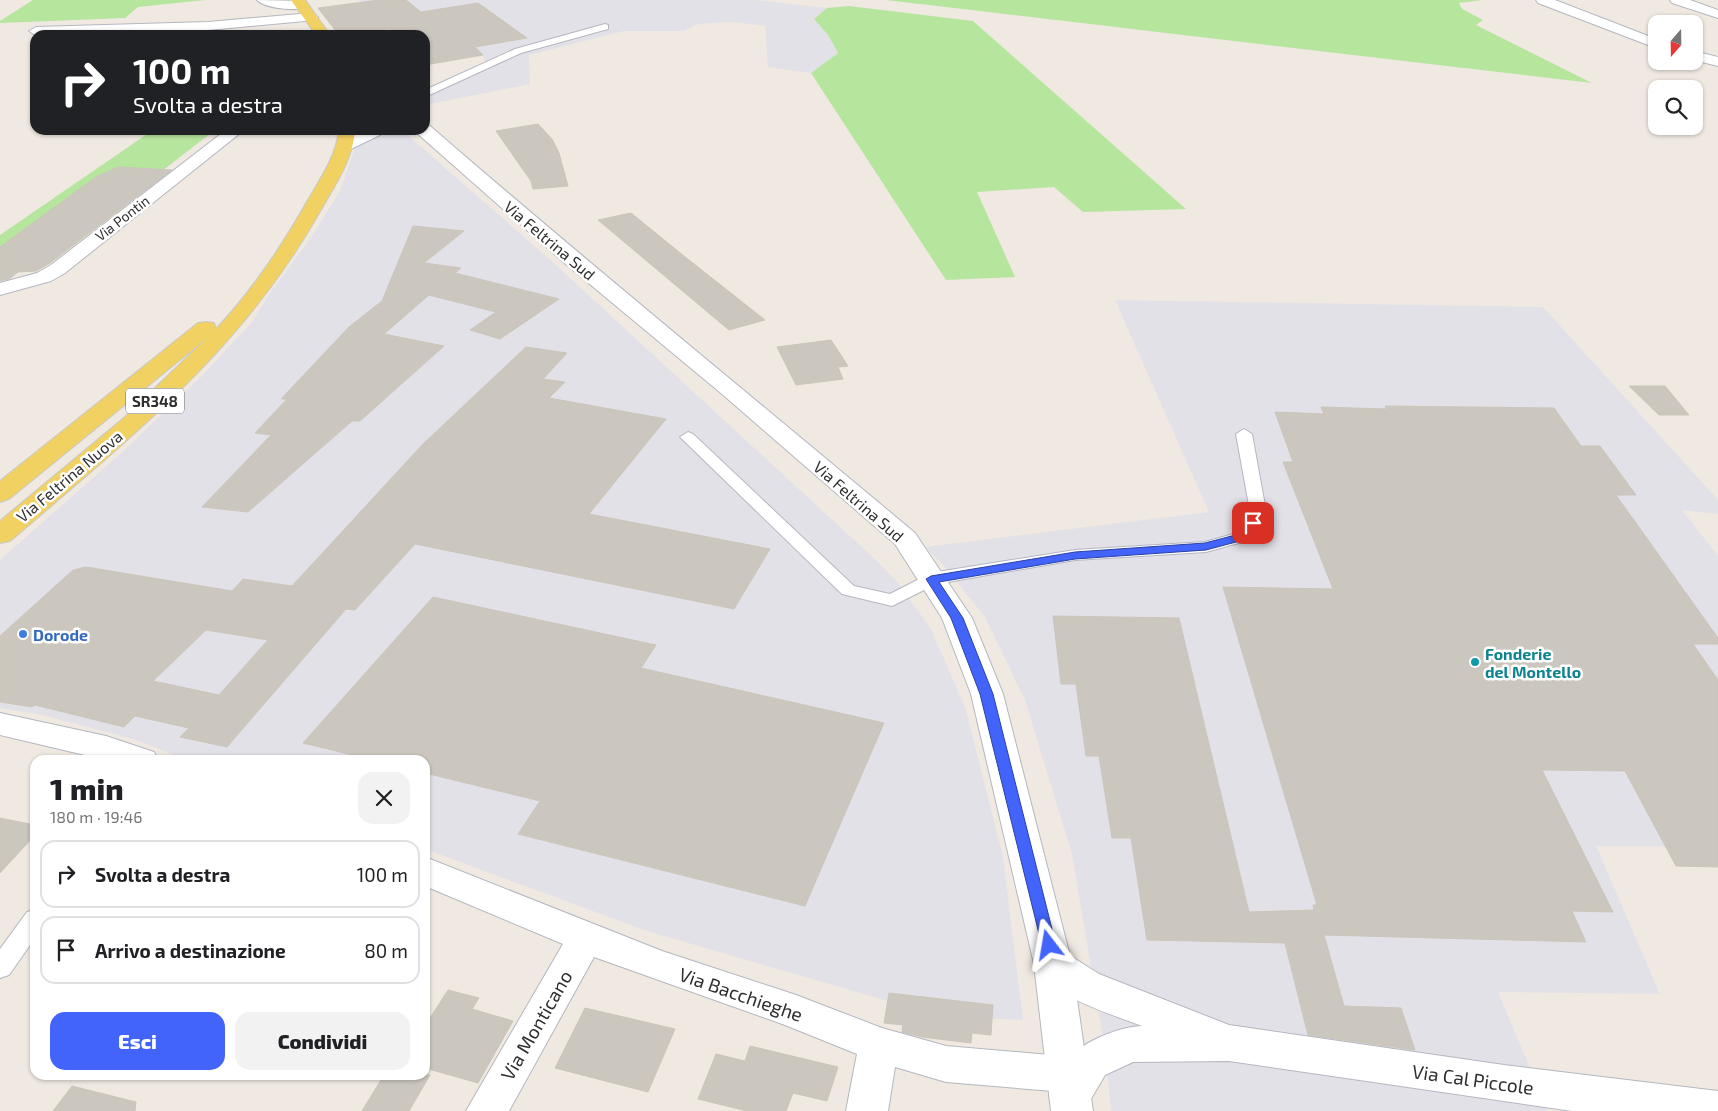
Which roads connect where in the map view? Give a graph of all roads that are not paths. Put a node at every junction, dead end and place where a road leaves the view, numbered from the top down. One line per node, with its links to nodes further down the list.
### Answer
1 (264, 0): 4 (street)
2 (1544, 0): 9 (street)
3 (1677, 0): 5 (street)
4 (299, 2): 6 (main road)
5 (1718, 14)
6 (317, 25): 8 (street)
7 (606, 27): 12 (lane)
8 (76, 30)
9 (1648, 41)
10 (1703, 58): 11 (street)
11 (1718, 62)
12 (430, 92)
13 (230, 135): 17 (street, Via Pontin)
14 (430, 135): 22 (street, Via Feltrina Sud)
15 (346, 138): 16 (main road, Via Feltrina Nuova / SR348)
16 (290, 247): 20 (main road); 21 (main road, Via Feltrina Nuova / SR348)
17 (0, 289)
18 (1244, 434): 22 (lane)
19 (688, 437): 22 (lane)
20 (0, 494)
21 (0, 534)
22 (931, 579): 28 (street, Via Feltrina Sud)
23 (0, 724): 24 (street)
24 (127, 755)
25 (430, 873): 27 (street, Via Bacchieghe)
26 (30, 926): 29 (lane)
27 (586, 938): 31 (street, Via Bacchieghe); 34 (street, Via Monticano)
28 (1053, 964): 30 (street, Via Cal Piccole); 32 (street, Via Feltrina Sud)
29 (0, 968)
30 (1228, 1043): 32 (street, Via Cal Piccole); 33 (street, Via Cal Piccole)
31 (879, 1045): 32 (street, Via Bacchieghe); 35 (street)
32 (1070, 1094)
33 (1718, 1110)
34 (487, 1111)
35 (867, 1111)

